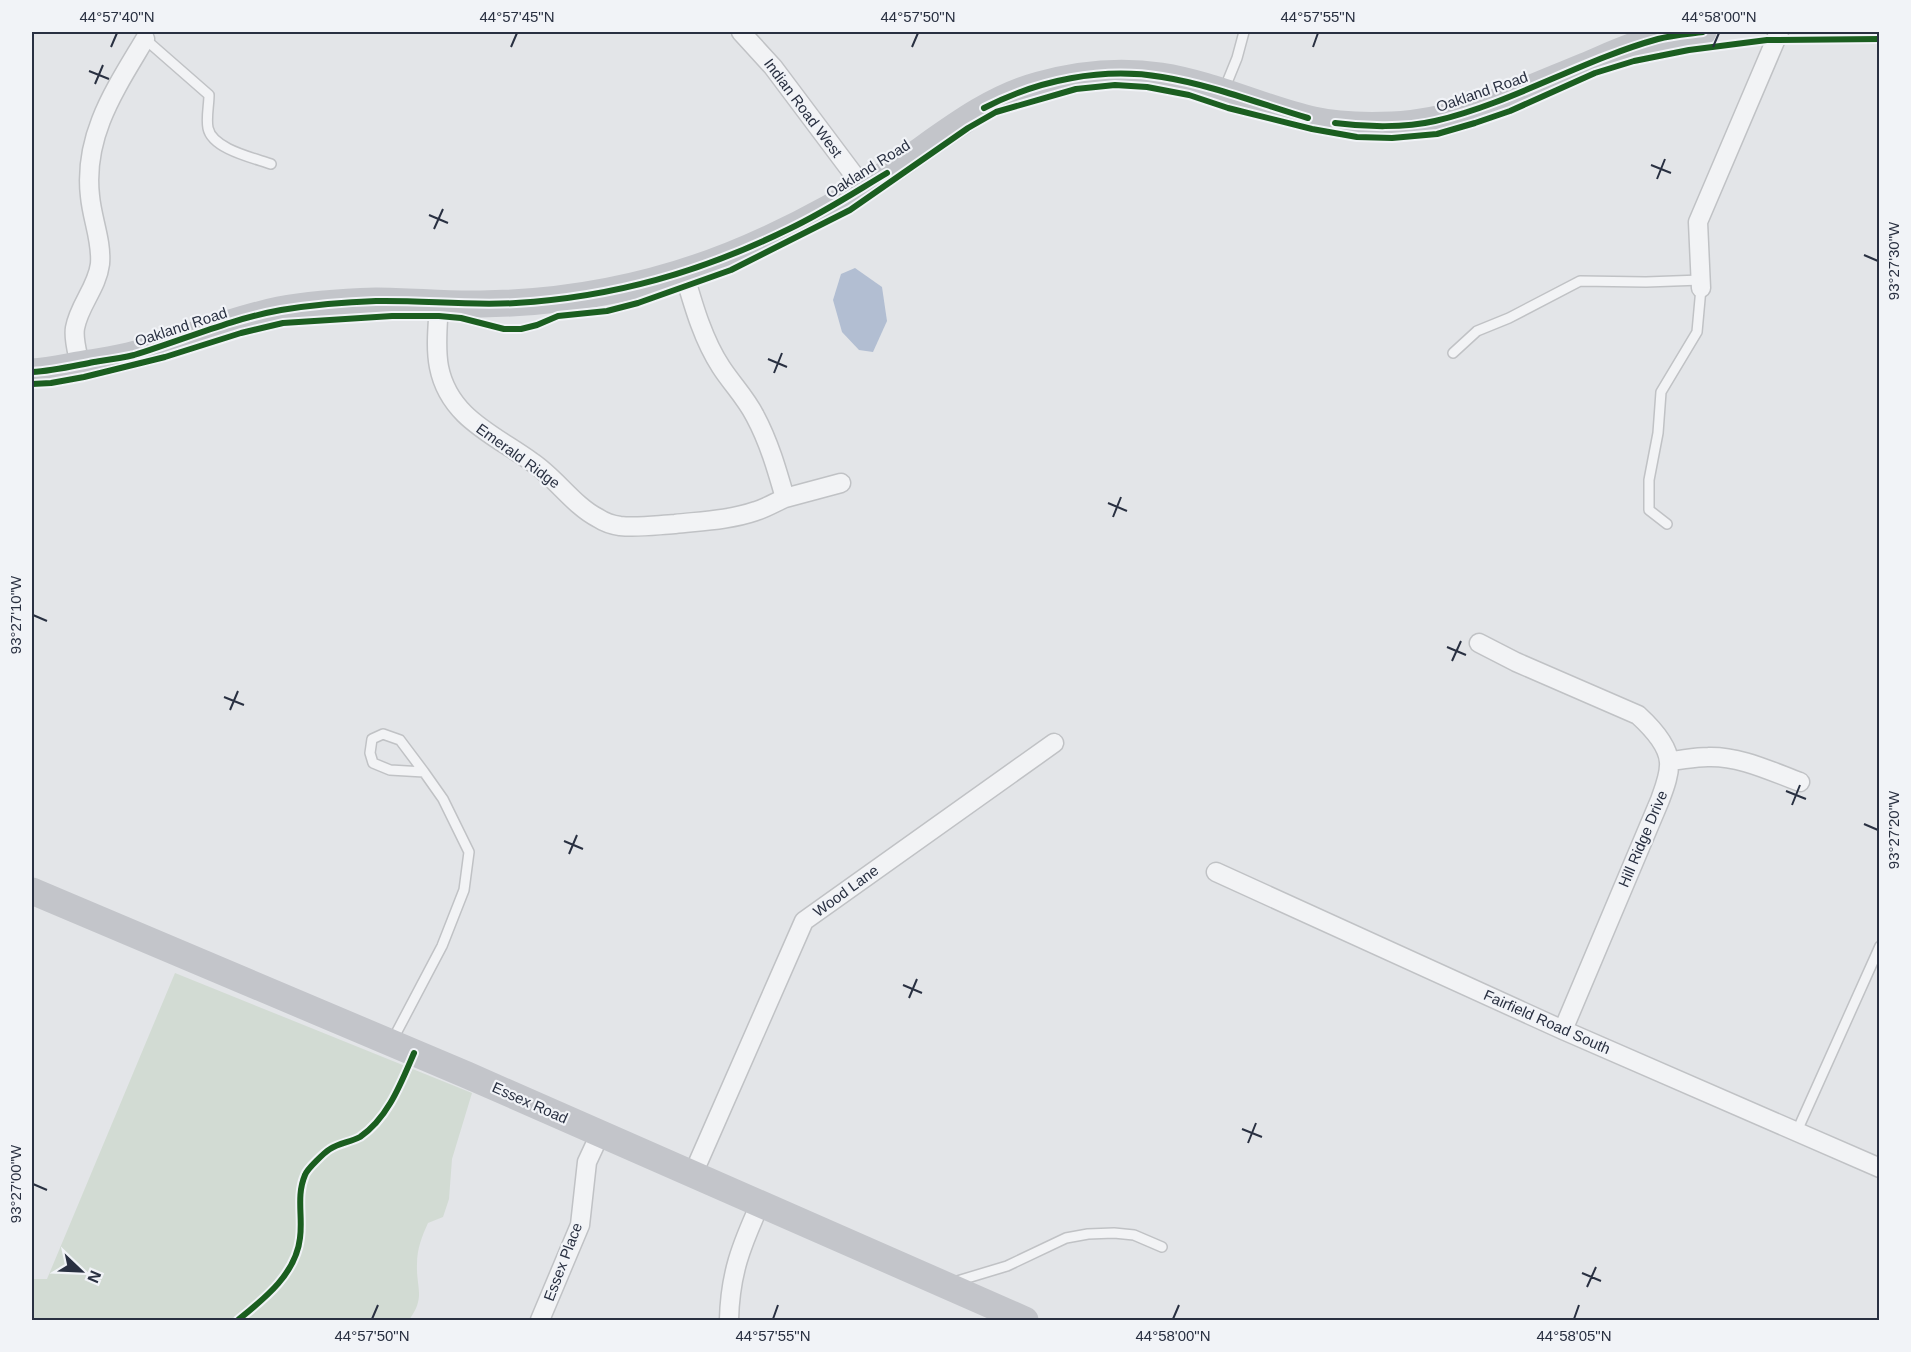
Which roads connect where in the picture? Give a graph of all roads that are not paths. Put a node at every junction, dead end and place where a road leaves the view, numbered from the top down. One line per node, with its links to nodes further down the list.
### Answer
1 (741, 32): 8 (street, Indian Road West)
2 (1244, 32): 6 (lane)
3 (1703, 32): 6 (street, Oakland Road)
4 (1779, 32): 10 (street)
5 (146, 39): 7 (lane); 13 (street)
6 (1223, 93): 8 (street, Oakland Road)
7 (271, 164)
8 (863, 187): 9 (street, Oakland Road)
9 (684, 273): 11 (street, Oakland Road); 16 (street)
10 (1701, 284): 12 (lane); 17 (lane)
11 (439, 303): 13 (street, Oakland Road); 16 (street, Emerald Ridge)
12 (1453, 353)
13 (80, 365): 14 (street, Oakland Road)
14 (32, 372)
15 (842, 483): 16 (street, Emerald Ridge)
16 (785, 498)
17 (1667, 524)
18 (1479, 643): 20 (street)
19 (1054, 743): 31 (street, Wood Lane)
20 (1669, 761): 22 (street); 26 (street, Hill Ridge Drive)
21 (424, 772): 21 (lane); 27 (lane)
22 (1800, 782)
23 (1216, 872): 26 (street, Fairfield Road South)
24 (32, 891): 27 (street, Essex Road)
25 (1880, 946): 28 (lane)
26 (1563, 1030): 28 (street, Fairfield Road South)
27 (391, 1043): 29 (street, Essex Road)
28 (1797, 1131): 30 (street, Fairfield Road South)
29 (600, 1134): 31 (street, Essex Road); 35 (street, Essex Place)
30 (1880, 1168)
31 (693, 1174): 32 (street, Essex Road)
32 (760, 1204): 34 (street, Essex Road); 36 (street)
33 (1162, 1247): 34 (lane)
34 (943, 1285): 37 (street, Essex Road)
35 (540, 1320)
36 (729, 1320)
37 (1025, 1320)

